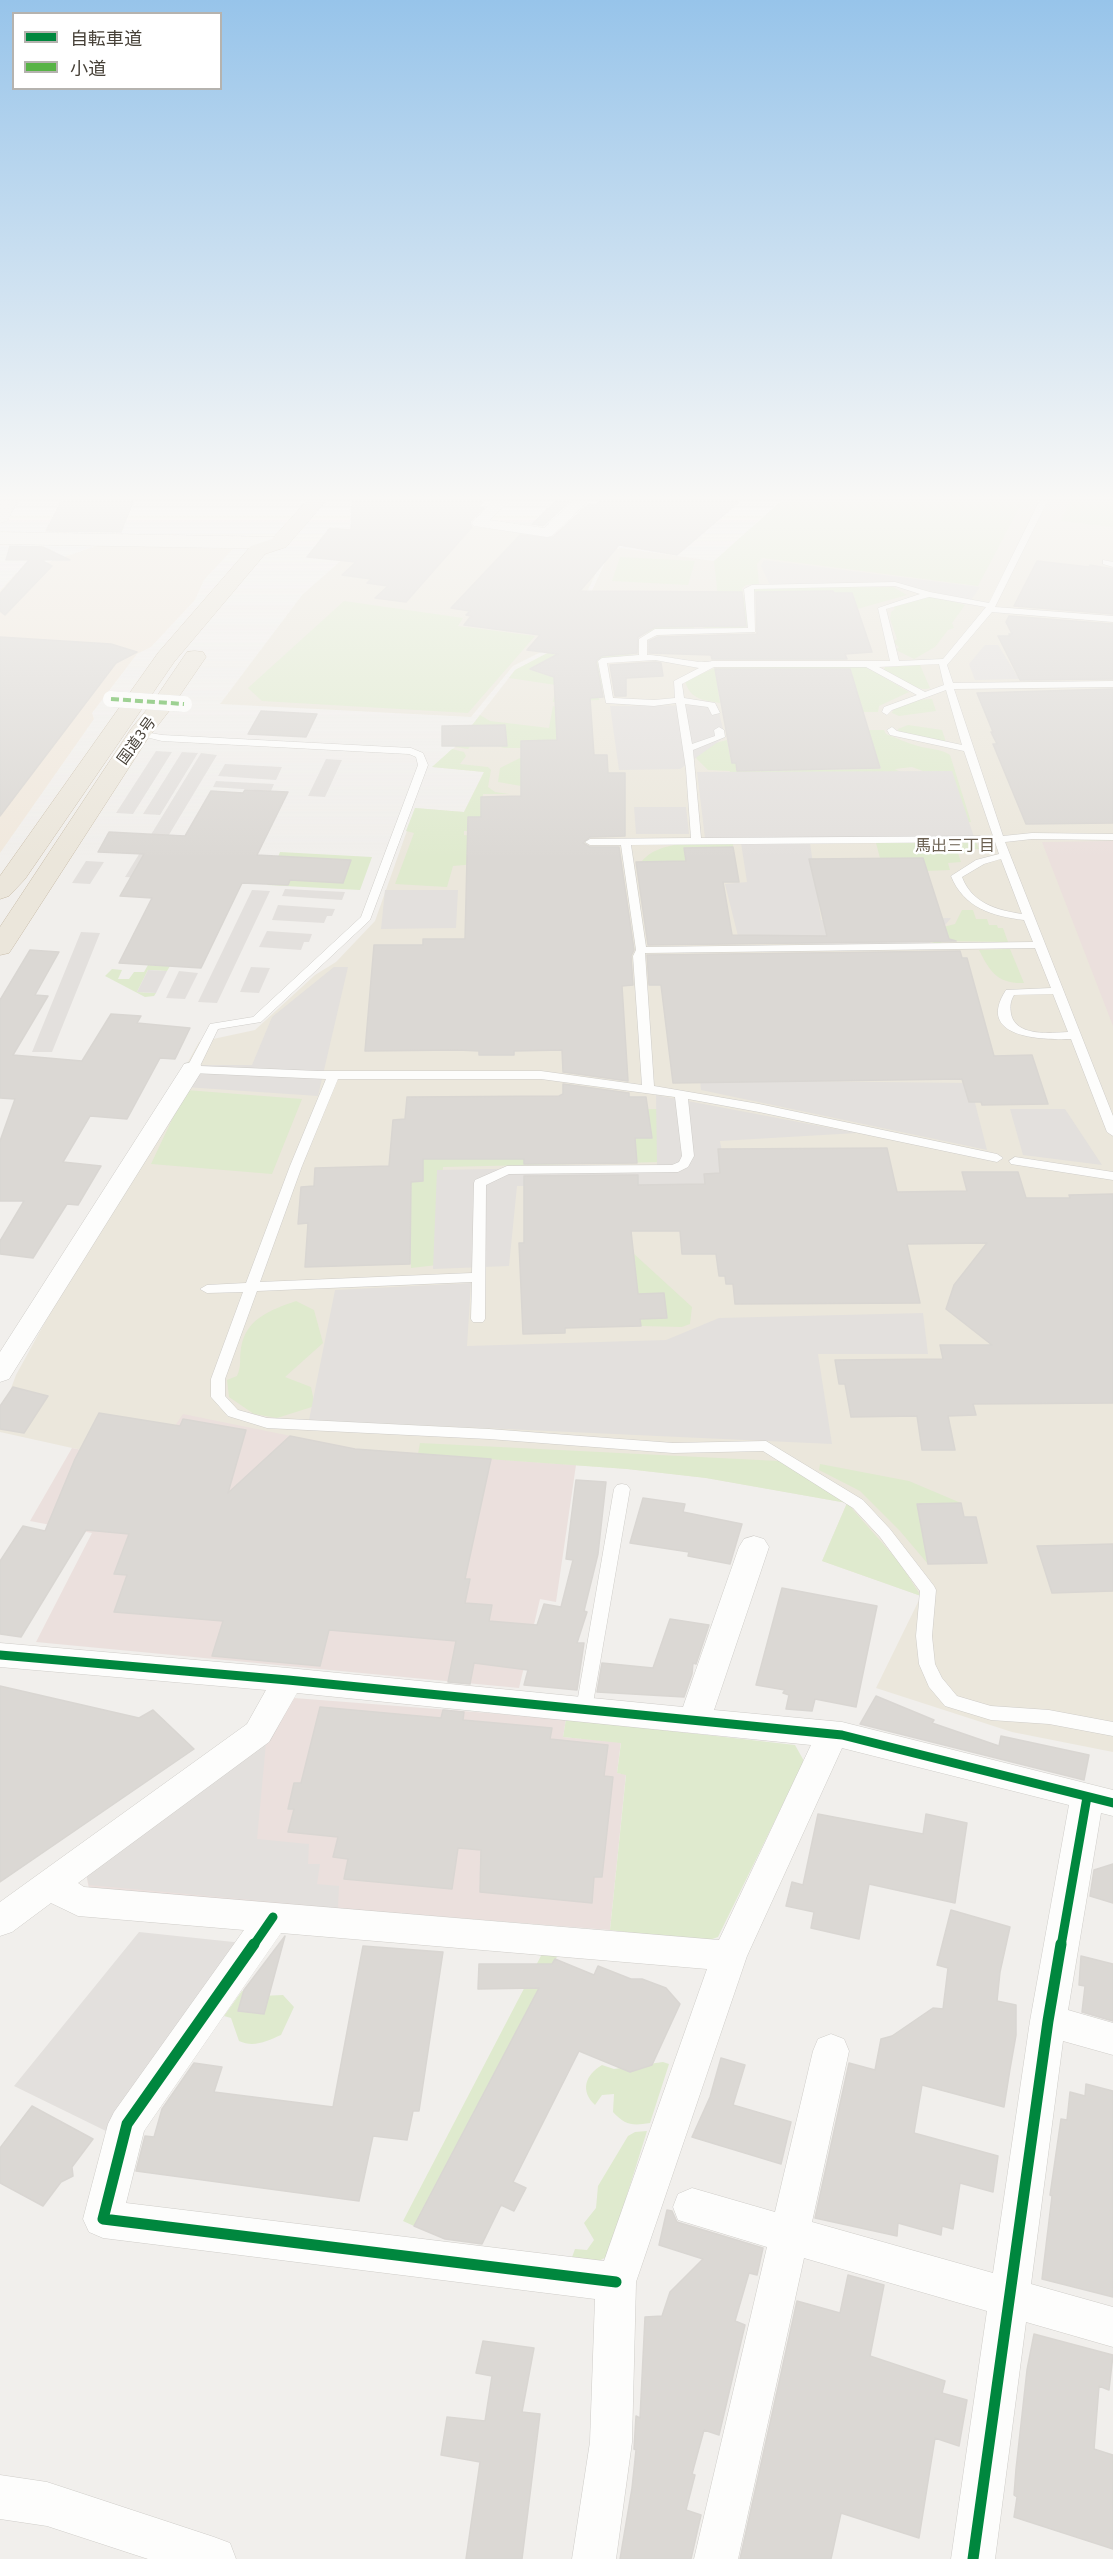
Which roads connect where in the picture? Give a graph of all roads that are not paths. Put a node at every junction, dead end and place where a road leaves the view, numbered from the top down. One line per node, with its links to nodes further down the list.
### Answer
1 (197, 621): 30 (highway, 国道3号)
2 (751, 621): 6 (lane)
3 (885, 621): 9 (lane)
4 (979, 621): 7 (lane)
5 (216, 632): 21 (highway, 国道3号)
6 (643, 658): 10 (lane); 15 (lane)
7 (946, 661): 9 (lane); 12 (lane)
8 (867, 664): 9 (lane); 10 (lane); 13 (lane)
9 (895, 664)
10 (706, 667): 15 (lane)
11 (1113, 684): 12 (lane)
12 (949, 686): 13 (lane); 23 (lane)
13 (923, 694): 17 (lane)
14 (111, 699): 16 (street, bridge)
15 (680, 700): 18 (lane); 22 (lane)
16 (184, 704)
17 (888, 712)
18 (715, 713)
19 (719, 730): 22 (lane)
20 (892, 730): 23 (lane)
21 (139, 734): 33 (highway, 国道3号); 37 (lane)
22 (687, 749): 28 (lane)
23 (969, 749): 25 (lane)
24 (1113, 837): 25 (lane)
25 (1000, 839): 28 (lane); 29 (lane)
26 (590, 842): 27 (lane)
27 (626, 842): 28 (lane); 34 (lane)
28 (696, 842)
29 (1005, 855): 31 (lane); 31 (lane)
30 (0, 891)
31 (1030, 918): 32 (lane)
32 (1040, 945): 34 (lane); 35 (lane)
33 (0, 947)
34 (641, 950): 39 (lane)
35 (1058, 991): 36 (lane); 36 (lane)
36 (1076, 1035): 41 (lane)
37 (192, 1069): 38 (lane); 49 (street)
38 (333, 1075): 39 (lane); 46 (lane)
39 (648, 1089): 40 (lane)
40 (681, 1095): 42 (lane); 45 (lane)
41 (1113, 1132)
42 (998, 1158)
43 (1015, 1161): 44 (lane)
44 (1113, 1176)
45 (480, 1277): 46 (lane); 48 (lane)
46 (254, 1286): 47 (lane); 56 (lane)
47 (207, 1289)
48 (478, 1319)
49 (0, 1373)
50 (622, 1489): 54 (lane)
51 (754, 1547): 55 (street)
52 (0, 1655): 53 (street)
53 (288, 1680): 54 (street); 59 (street)
54 (584, 1709): 55 (street)
55 (694, 1719): 57 (street)
56 (1113, 1729)
57 (832, 1734): 58 (street); 62 (street)
58 (1100, 1800): 63 (street)
59 (49, 1884): 60 (street); 61 (street)
60 (273, 1917): 62 (street); 68 (street)
61 (0, 1921)
62 (729, 1956): 68 (street)
63 (1048, 2021): 64 (street); 69 (street)
64 (1113, 2038)
65 (831, 2051): 67 (street)
66 (692, 2208): 67 (street)
67 (790, 2235): 69 (street); 74 (street)
68 (616, 2282): 73 (street)
69 (1008, 2298): 70 (street); 75 (street)
70 (1113, 2327)
71 (0, 2497): 72 (street)
72 (214, 2559)
73 (594, 2559)
74 (716, 2559)
75 (973, 2559)

